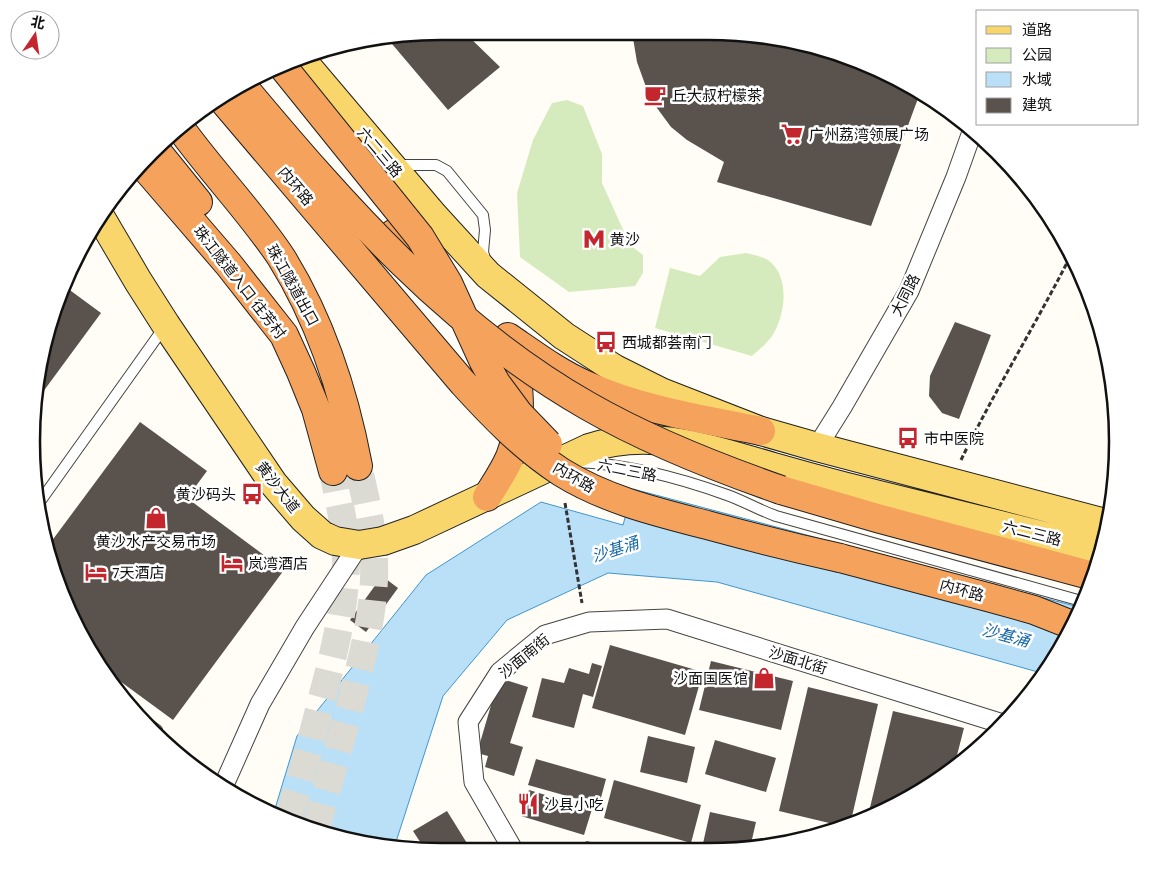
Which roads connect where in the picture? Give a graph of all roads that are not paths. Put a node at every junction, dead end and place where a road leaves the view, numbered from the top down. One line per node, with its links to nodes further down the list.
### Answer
1 (305, 64): 9 (main road, 六二三路)
2 (287, 72): 20 (highway, bridge)
3 (263, 82): 15 (highway)
4 (247, 91): 26 (highway, 内环路, bridge)
5 (226, 103): 20 (highway, 内环路, bridge)
6 (185, 134): 19 (highway, 珠江隧道出口)
7 (970, 138): 17 (street, 大同路)
8 (160, 156): 14 (highway)
9 (391, 165): 12 (main road, 六二三路); 12 (lane)
10 (147, 170): 14 (highway, 珠江隧道入口 往芳村)
11 (104, 225): 13 (main road, 黄沙大道)
12 (488, 275): 16 (main road, 六二三路)
13 (166, 325): 21 (lane); 24 (main road, 黄沙大道)
14 (284, 335): 19 (highway, 珠江隧道入口 往芳村)
15 (511, 339): 16 (highway); 22 (highway)
16 (761, 431): 17 (main road, 六二三路)
17 (817, 447): 23 (main road, 六二三路)
18 (560, 462): 22 (main road, 黄沙大道); 25 (main road, 六二三路); 27 (lane, 六二三路)
19 (346, 469)
20 (591, 488): 29 (highway, 内环路, bridge)
21 (43, 496)
22 (487, 497): 24 (main road, 黄沙大道)
23 (1101, 522)
24 (360, 545): 31 (street)
25 (1094, 548)
26 (1087, 574)
27 (1076, 600)
28 (589, 622): 30 (street, 沙面北街); 32 (street, 沙面南街)
29 (1066, 623)
30 (994, 721)
31 (226, 780)
32 (509, 843)

